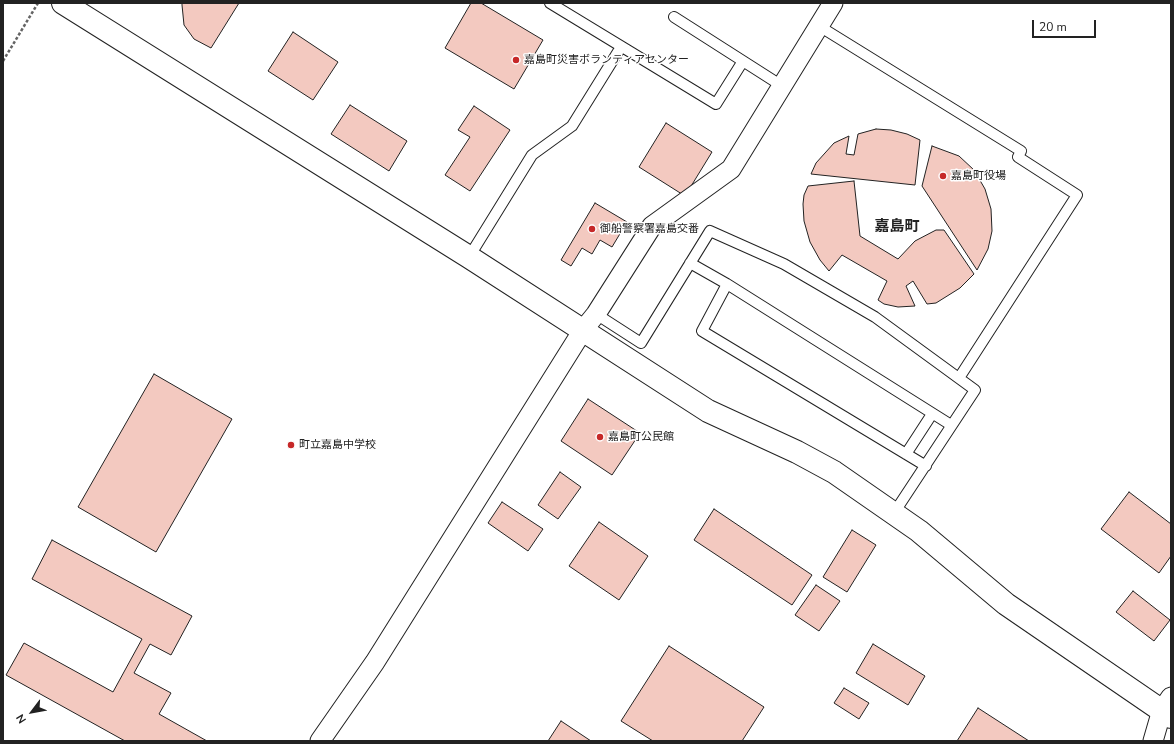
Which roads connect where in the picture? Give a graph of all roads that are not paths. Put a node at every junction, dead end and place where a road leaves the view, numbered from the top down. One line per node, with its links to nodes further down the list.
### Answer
1 (62, 3): 9 (street)
2 (550, 3): 6 (lane)
3 (833, 3): 5 (street)
4 (674, 17): 7 (lane)
5 (819, 26): 8 (street); 13 (lane)
6 (621, 46): 7 (lane); 9 (lane)
7 (743, 61): 8 (lane)
8 (782, 86): 12 (street)
9 (469, 257): 12 (street)
10 (690, 263): 11 (lane); 12 (lane); 13 (lane)
11 (727, 284): 14 (lane); 16 (lane)
12 (590, 322): 18 (street); 20 (street)
13 (959, 378): 15 (lane)
14 (932, 414): 15 (lane); 16 (lane)
15 (951, 425): 17 (lane)
16 (906, 454): 17 (lane)
17 (926, 466): 18 (lane)
18 (894, 514): 19 (street)
19 (1168, 708): 21 (street)
20 (320, 741)
21 (1153, 741)

